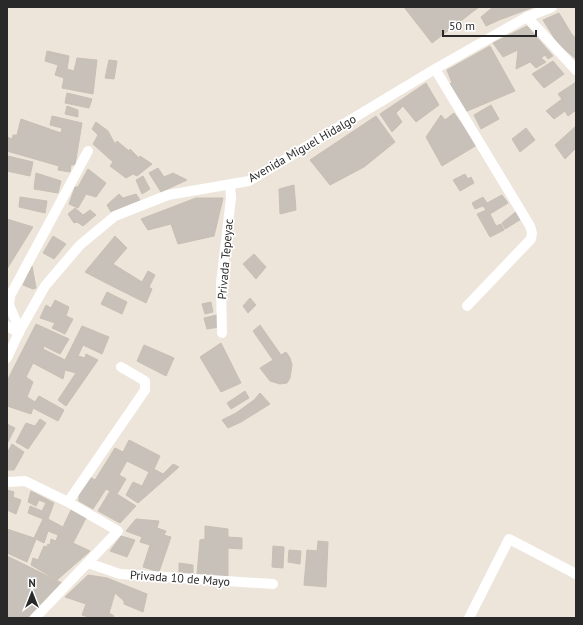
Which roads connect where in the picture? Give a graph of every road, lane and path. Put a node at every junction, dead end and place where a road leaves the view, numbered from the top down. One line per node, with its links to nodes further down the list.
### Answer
1 (552, 7): 2 (street, Avenida Miguel Hidalgo)
2 (528, 17): 3 (street, Avenida Miguel Hidalgo); 4 (street)
3 (435, 69): 6 (street, Avenida Miguel Hidalgo); 7 (street)
4 (576, 70)
5 (88, 151): 9 (street)
6 (230, 185): 9 (street, Avenida Miguel Hidalgo); 10 (street, Privada Tepeyac)
7 (467, 306)
8 (7, 326): 9 (street)
9 (19, 331): 11 (street, Avenida Miguel Hidalgo)
10 (222, 333)
11 (7, 358)
12 (121, 367): 14 (street)
13 (7, 482): 14 (street)
14 (68, 502): 15 (street)
15 (88, 563): 17 (street, Privada 10 de Mayo); 18 (street)
16 (576, 574): 19 (street)
17 (273, 584)
18 (35, 618)
19 (469, 618)

